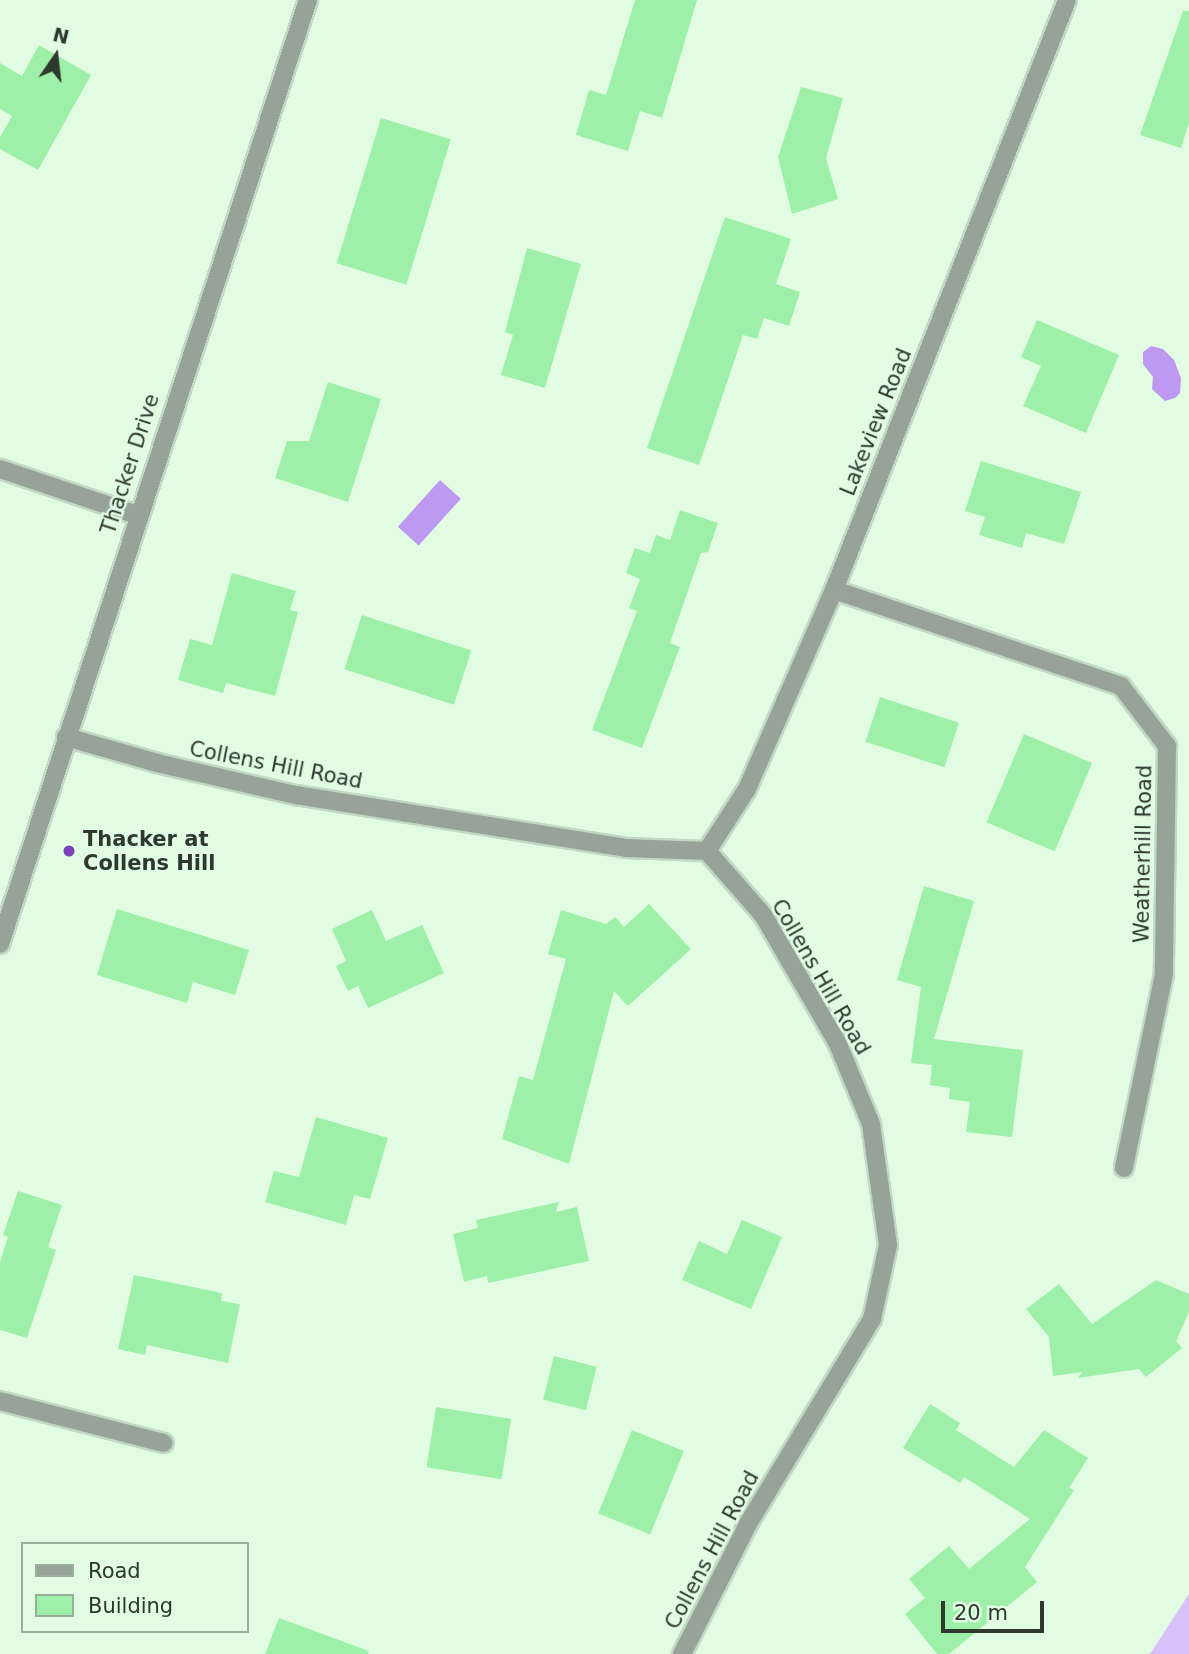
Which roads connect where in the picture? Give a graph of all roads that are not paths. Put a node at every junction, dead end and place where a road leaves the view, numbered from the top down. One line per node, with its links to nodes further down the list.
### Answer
1 (308, 0): 4 (street, Thacker Drive)
2 (1068, 0): 5 (street, Lakeview Road)
3 (0, 469): 4 (street)
4 (137, 514): 6 (street, Thacker Drive)
5 (834, 590): 7 (street, Lakeview Road); 9 (street, Weatherhill Road)
6 (66, 737): 7 (street, Collens Hill Road); 8 (street, Thacker Drive)
7 (707, 851): 12 (street, Collens Hill Road)
8 (0, 944)
9 (1124, 1168)
10 (0, 1401): 11 (street)
11 (164, 1443)
12 (681, 1654)

